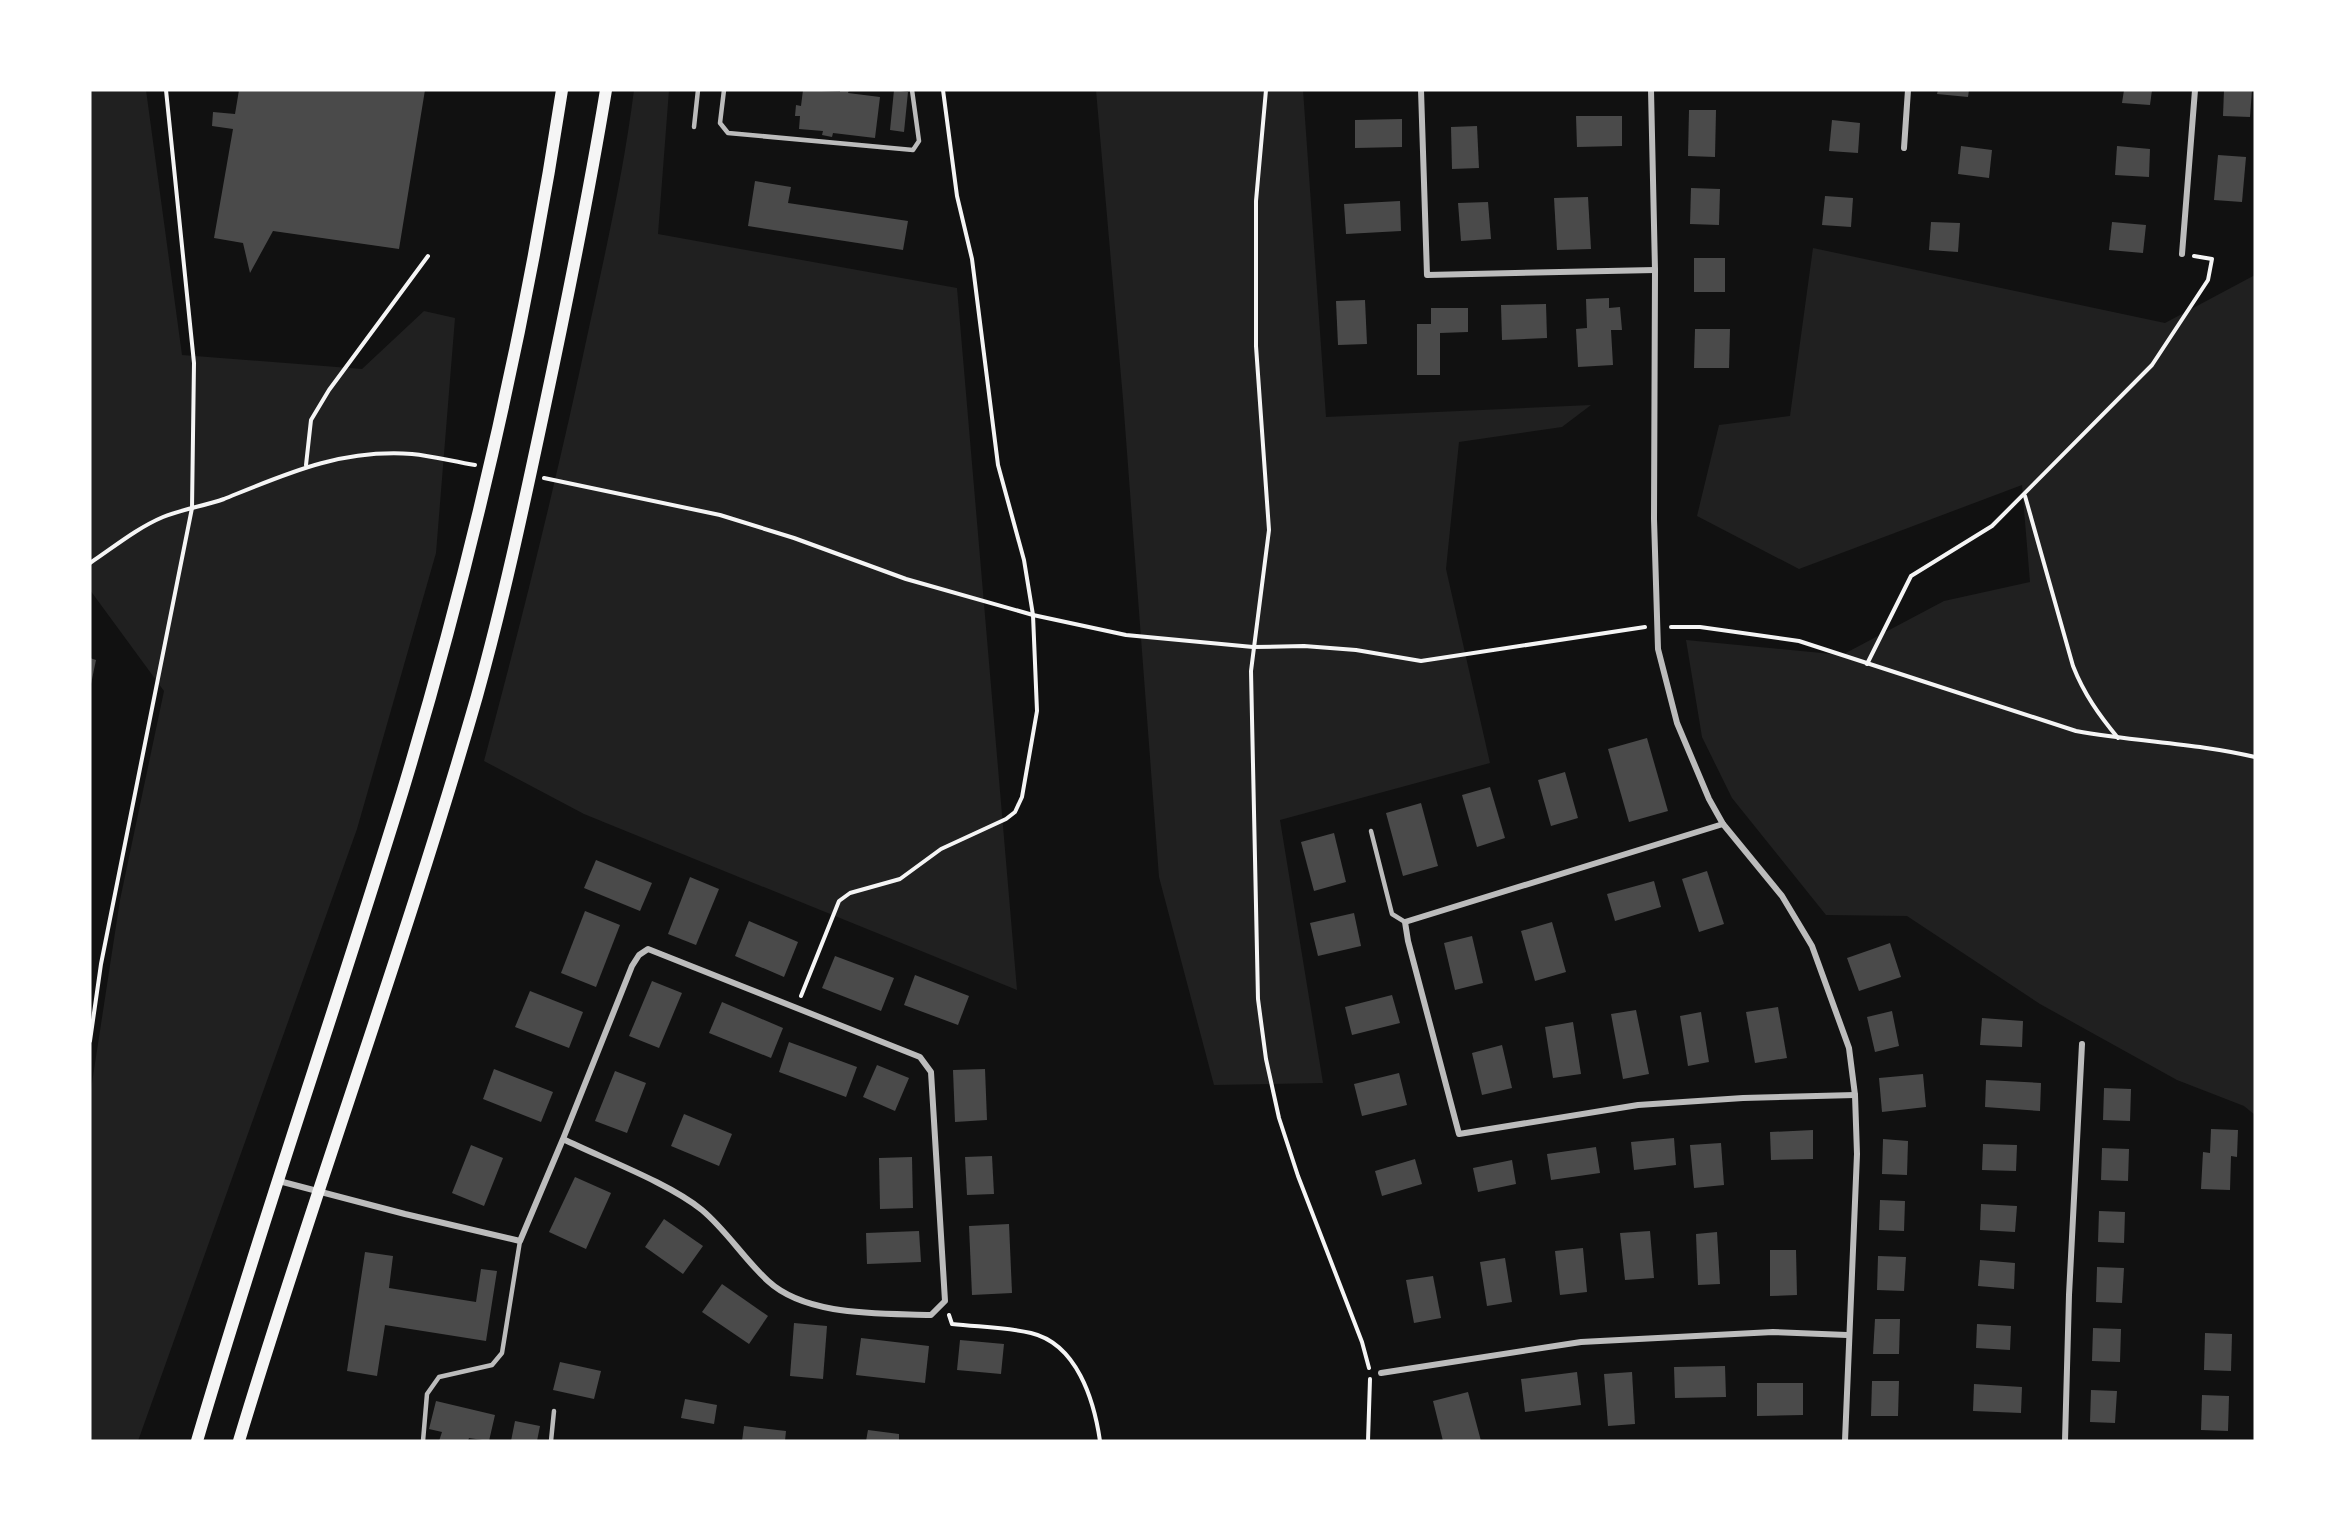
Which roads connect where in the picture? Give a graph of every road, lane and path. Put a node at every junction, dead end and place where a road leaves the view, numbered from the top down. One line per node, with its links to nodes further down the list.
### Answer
1 (166, 90): 22 (path)
2 (562, 90): 38 (main road)
3 (606, 90): 39 (main road)
4 (698, 90): 13 (lane)
5 (724, 90): 6 (lane)
6 (912, 90)
7 (943, 90): 24 (path)
8 (1266, 90): 26 (path)
9 (1421, 90): 17 (street)
10 (1651, 90): 17 (street)
11 (1908, 90): 14 (street)
12 (2195, 90): 15 (street)
13 (694, 127)
14 (1905, 148)
15 (2182, 254): 21 (path)
16 (428, 256): 19 (path)
17 (1655, 270): 25 (street)
18 (452, 461): 19 (path)
19 (306, 465): 22 (path)
20 (547, 479): 24 (path)
21 (2025, 495): 27 (path); 28 (path)
22 (192, 508): 23 (path); 34 (path)
23 (90, 563)
24 (1033, 615): 26 (path); 33 (path)
25 (1657, 627): 26 (path); 27 (path); 30 (street)
26 (1253, 647): 50 (path)
27 (1867, 664): 28 (path)
28 (2119, 739): 29 (path)
29 (2255, 758)
30 (1723, 825): 32 (street); 36 (street)
31 (1371, 831): 32 (lane)
32 (1405, 922): 36 (street)
33 (798, 1008): 37 (street); 41 (street)
34 (90, 1041)
35 (2082, 1044): 52 (street)
36 (1855, 1095): 42 (street)
37 (563, 1139): 40 (street); 41 (street)
38 (279, 1181): 39 (street); 45 (main road)
39 (319, 1190): 40 (street); 46 (main road)
40 (520, 1240): 47 (lane)
41 (945, 1301): 49 (path)
42 (1847, 1335): 43 (street); 51 (street)
43 (1381, 1373)
44 (554, 1411): 48 (lane)
45 (196, 1441)
46 (239, 1441)
47 (423, 1441)
48 (551, 1441)
49 (1100, 1441)
50 (1368, 1441)
51 (1845, 1441)
52 (2065, 1441)

